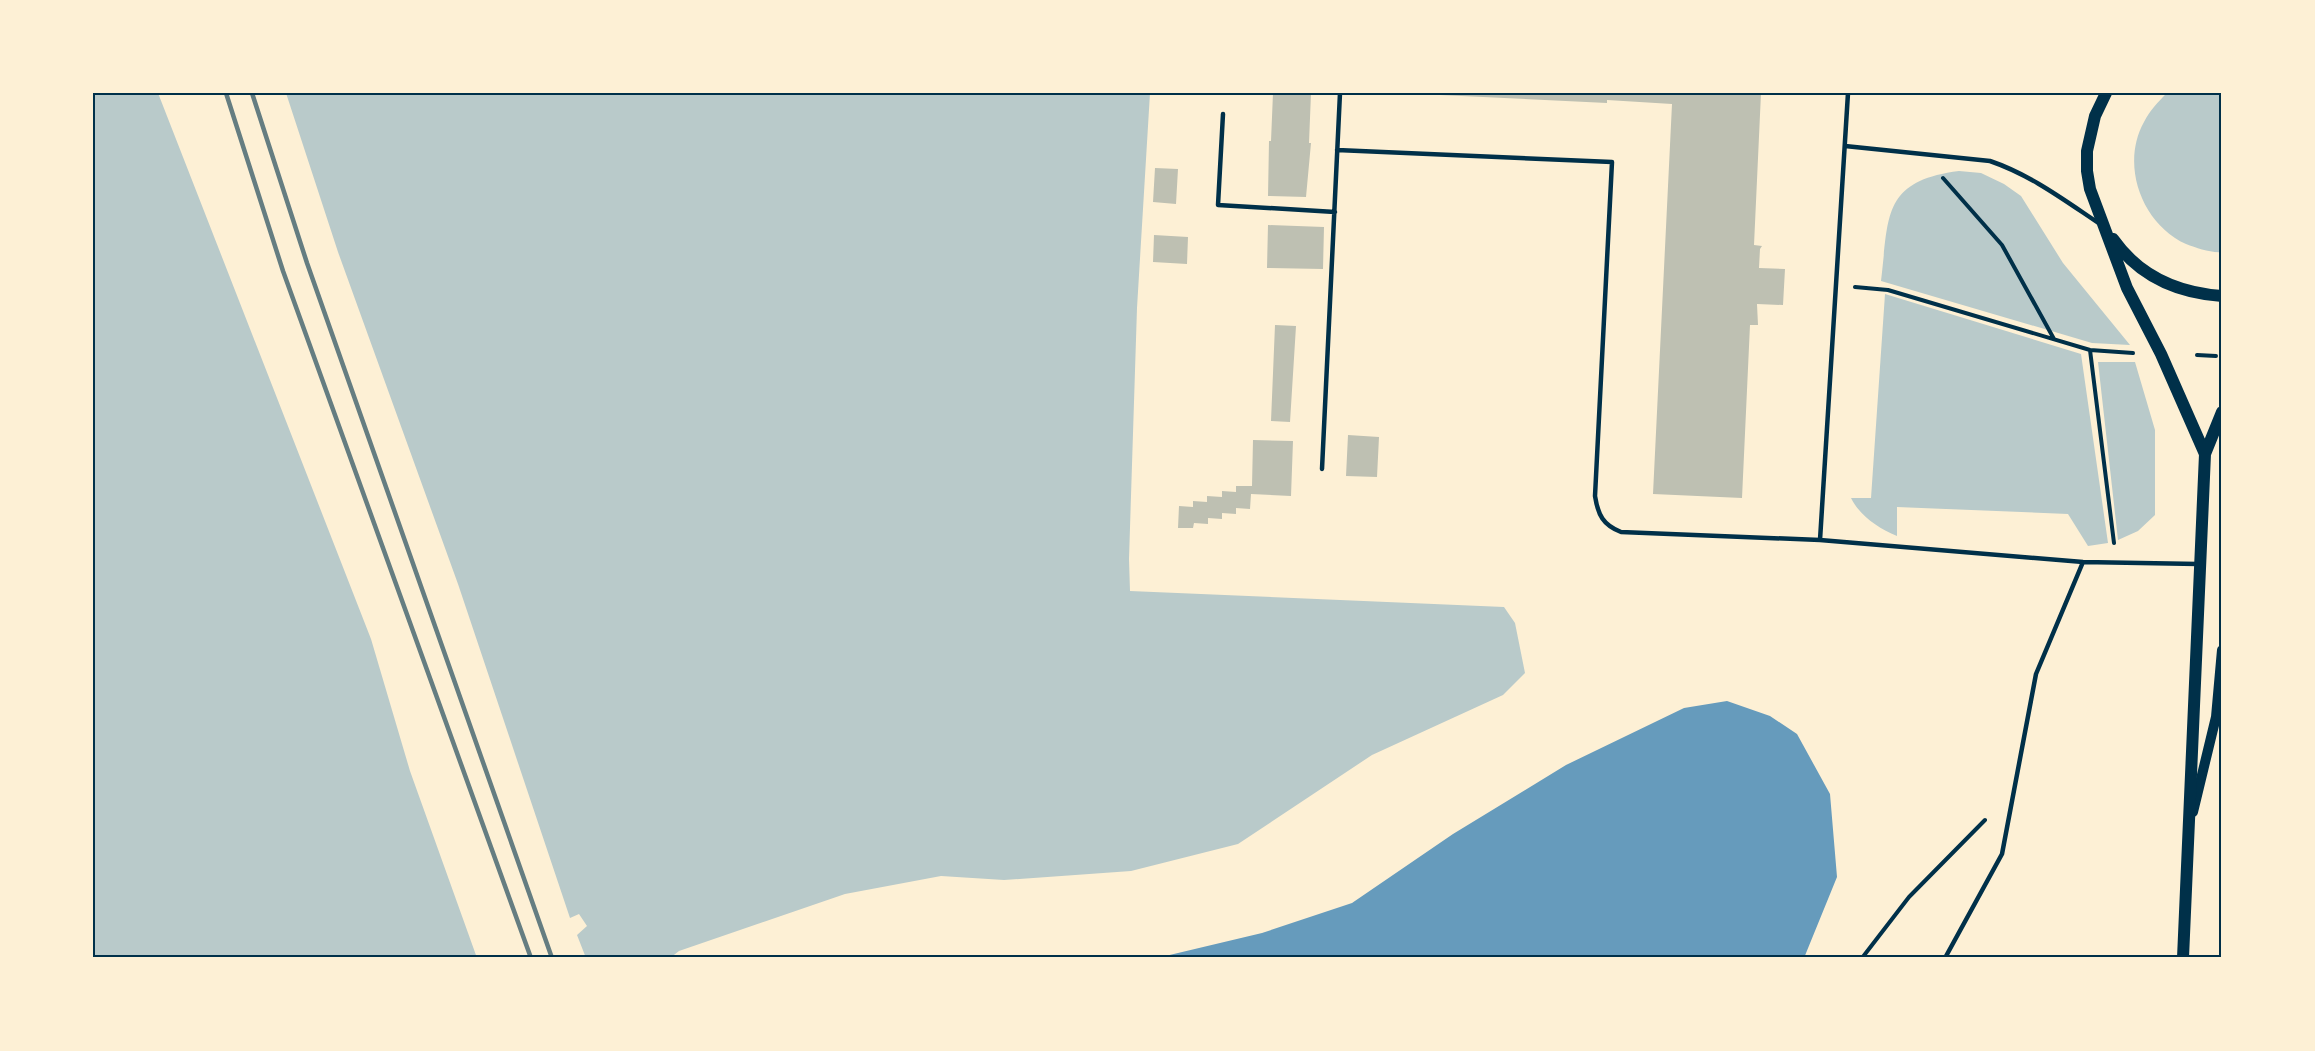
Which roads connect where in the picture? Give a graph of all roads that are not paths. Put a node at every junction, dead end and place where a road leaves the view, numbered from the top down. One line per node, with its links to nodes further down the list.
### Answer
1 (1340, 93): 6 (lane)
2 (1848, 93): 5 (lane)
3 (2106, 93): 8 (main road)
4 (1223, 114): 7 (lane)
5 (1845, 146): 8 (lane); 13 (lane)
6 (1337, 150): 7 (lane); 13 (lane)
7 (1335, 212): 12 (lane)
8 (2106, 228): 9 (main road); 11 (main road)
9 (2222, 296)
10 (2222, 412): 11 (main road)
11 (2205, 454): 15 (main road)
12 (1322, 469)
13 (1820, 540): 14 (lane)
14 (2083, 561): 15 (lane); 18 (lane)
15 (2200, 565): 17 (main road)
16 (2222, 650): 17 (street)
17 (2189, 827): 19 (main road)
18 (1945, 958)
19 (2183, 958)

